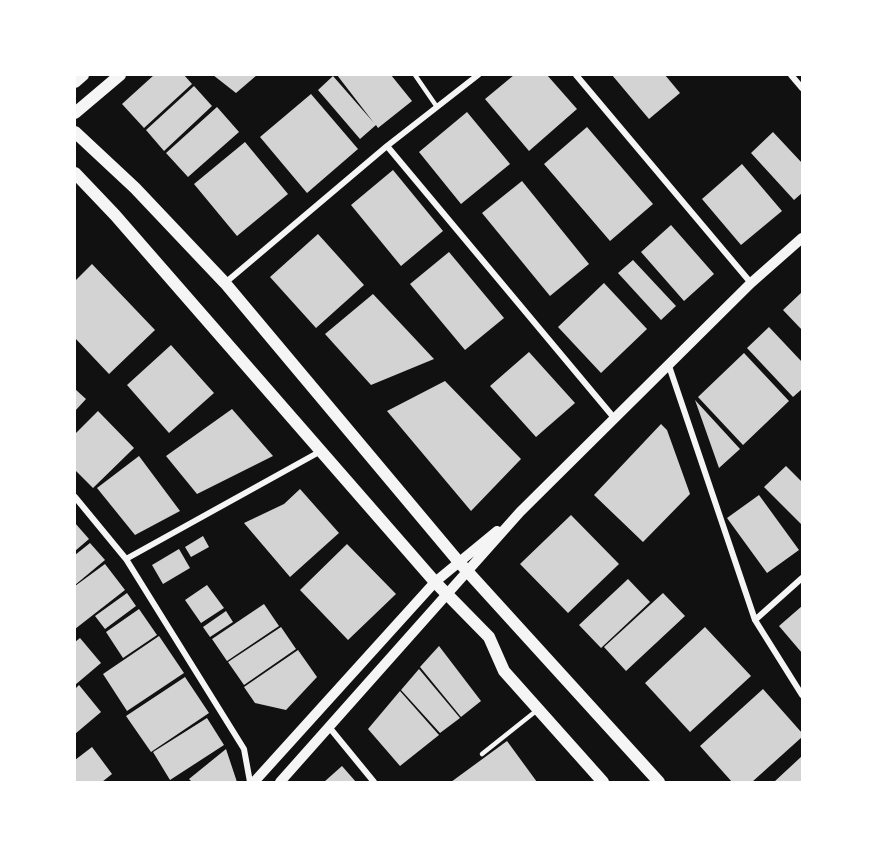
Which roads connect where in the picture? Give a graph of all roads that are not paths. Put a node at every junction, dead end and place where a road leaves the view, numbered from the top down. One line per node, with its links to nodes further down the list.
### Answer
1 (83, 75): 7 (main road)
2 (120, 75): 10 (main road)
3 (415, 75): 9 (lane)
4 (477, 75): 9 (street)
5 (576, 75): 16 (street)
6 (791, 75): 8 (street)
7 (75, 82)
8 (802, 88)
9 (437, 107): 12 (street)
10 (75, 113)
11 (75, 132): 15 (main road)
12 (387, 146): 15 (street); 18 (street)
13 (75, 173): 19 (main road)
14 (802, 238): 16 (street)
15 (225, 283): 23 (main road)
16 (751, 283): 17 (street)
17 (669, 366): 18 (street); 28 (street)
18 (615, 419): 21 (street)
19 (321, 451): 22 (street); 26 (main road)
20 (75, 497): 22 (street)
21 (520, 512): 23 (street); 24 (street)
22 (126, 559): 34 (street)
23 (458, 561): 24 (main road); 26 (street)
24 (468, 571): 27 (street); 37 (main road)
25 (802, 578): 28 (street)
26 (435, 582): 27 (main road); 34 (street)
27 (448, 594): 30 (main road); 31 (street)
28 (755, 620): 29 (street)
29 (802, 695)
30 (538, 709): 32 (lane); 33 (main road)
31 (329, 727): 35 (street); 36 (street)
32 (482, 754)
33 (596, 780)
34 (252, 782)
35 (280, 782)
36 (374, 782)
37 (659, 782)

